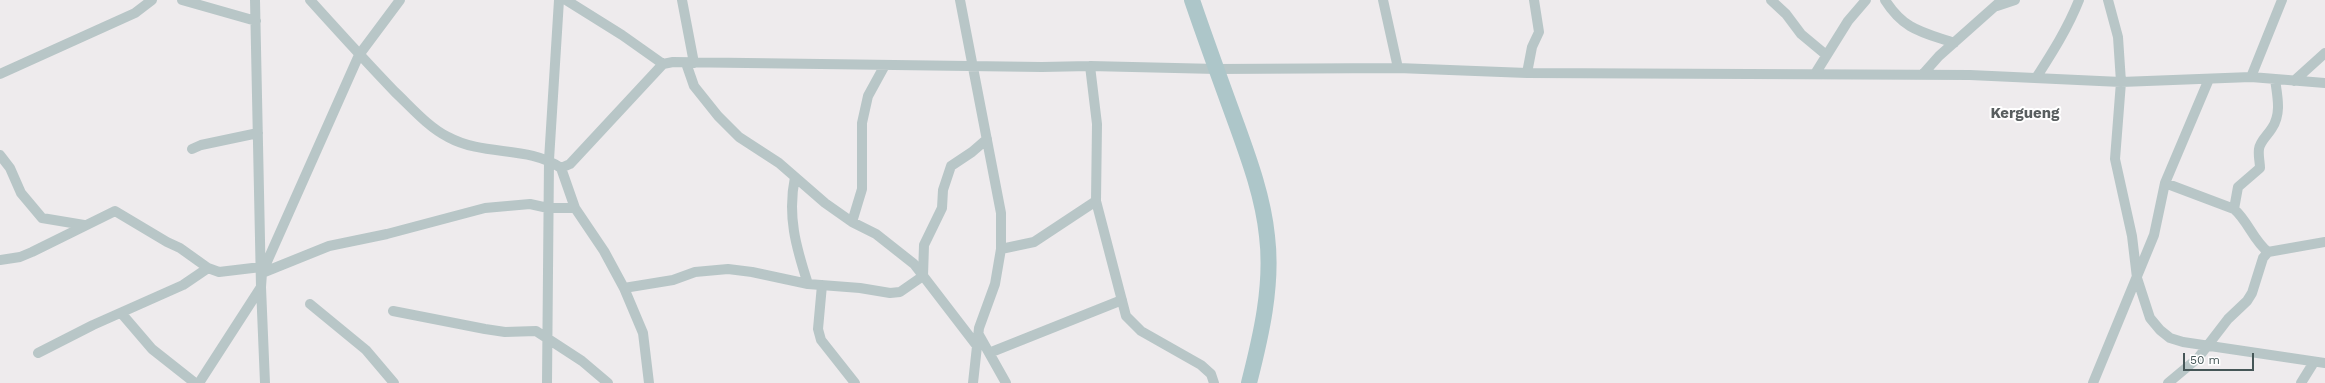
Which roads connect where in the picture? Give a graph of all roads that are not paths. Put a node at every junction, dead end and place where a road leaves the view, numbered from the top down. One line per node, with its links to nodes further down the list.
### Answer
1 (152, 0): 34 (street)
2 (182, 0): 21 (street)
3 (255, 0): 21 (street)
4 (310, 0): 25 (street)
5 (400, 0): 25 (street)
6 (559, 0): 48 (street)
7 (566, 0): 27 (street)
8 (682, 0): 26 (street)
9 (960, 0): 29 (street)
10 (1192, 0): 32 (main road)
11 (1383, 0): 31 (street)
12 (1534, 0): 33 (street)
13 (1771, 0): 24 (street)
14 (1866, 0): 24 (street)
15 (1885, 0): 22 (street)
16 (2015, 0): 20 (street)
17 (2079, 0): 38 (street)
18 (2108, 0): 42 (street)
19 (2282, 0): 37 (street)
20 (2000, 3): 22 (street)
21 (256, 21): 44 (street)
22 (1954, 43): 36 (street)
23 (2325, 52): 41 (street)
24 (1825, 54): 35 (street)
25 (359, 55): 48 (street); 63 (street)
26 (690, 63): 27 (street); 28 (street); 50 (street)
27 (663, 64): 49 (street)
28 (885, 65): 29 (street); 56 (street)
29 (974, 66): 30 (street); 45 (street)
30 (1090, 66): 32 (street); 52 (street)
31 (1398, 68): 32 (street); 33 (street)
32 (1217, 69): 93 (main road)
33 (1527, 73): 35 (street)
34 (0, 74)
35 (1815, 74): 36 (street)
36 (1923, 74): 38 (street)
37 (2251, 76): 39 (street); 40 (street)
38 (2036, 78): 42 (street)
39 (2209, 79): 42 (street); 51 (street)
40 (2275, 79): 41 (street); 55 (street)
41 (2294, 80): 43 (street)
42 (2121, 82): 65 (street)
43 (2325, 83)
44 (258, 133): 46 (street); 63 (street)
45 (987, 139): 59 (street); 64 (street)
46 (192, 149)
47 (0, 155): 57 (street)
48 (549, 160): 49 (street); 53 (street)
49 (561, 168): 54 (street)
50 (795, 177): 56 (street); 66 (street)
51 (2165, 184): 55 (street); 65 (street)
52 (1096, 201): 59 (street); 70 (street)
53 (548, 208): 54 (street); 63 (street); 75 (street)
54 (575, 208): 69 (street)
55 (2234, 209): 60 (street)
56 (852, 222): 64 (street)
57 (84, 225): 61 (street); 62 (street)
58 (2325, 242): 60 (street)
59 (1001, 249): 74 (street)
60 (2268, 252): 77 (street)
61 (0, 260)
62 (208, 268): 63 (street); 73 (street)
63 (261, 270): 68 (street)
64 (923, 276): 67 (street); 76 (street)
65 (2137, 278): 77 (street); 94 (street)
66 (808, 284): 67 (street); 69 (street)
67 (822, 285): 89 (street)
68 (261, 287): 83 (street); 84 (street)
69 (624, 288): 88 (street)
70 (1122, 300): 79 (street); 92 (street)
71 (310, 304): 85 (street)
72 (393, 311): 75 (street)
73 (122, 314): 78 (street); 82 (street)
74 (978, 335): 76 (street); 79 (street)
75 (546, 338): 86 (street); 87 (street)
76 (977, 346): 90 (street)
77 (2208, 346): 80 (street); 95 (street)
78 (38, 353)
79 (989, 353): 91 (street)
80 (2314, 362): 81 (street); 96 (street)
81 (2325, 363)
82 (195, 383)
83 (199, 383)
84 (265, 383)
85 (394, 383)
86 (547, 383)
87 (608, 383)
88 (649, 383)
89 (855, 383)
90 (973, 383)
91 (1006, 383)
92 (1214, 383)
93 (1249, 383)
94 (2093, 383)
95 (2168, 383)
96 (2301, 383)

